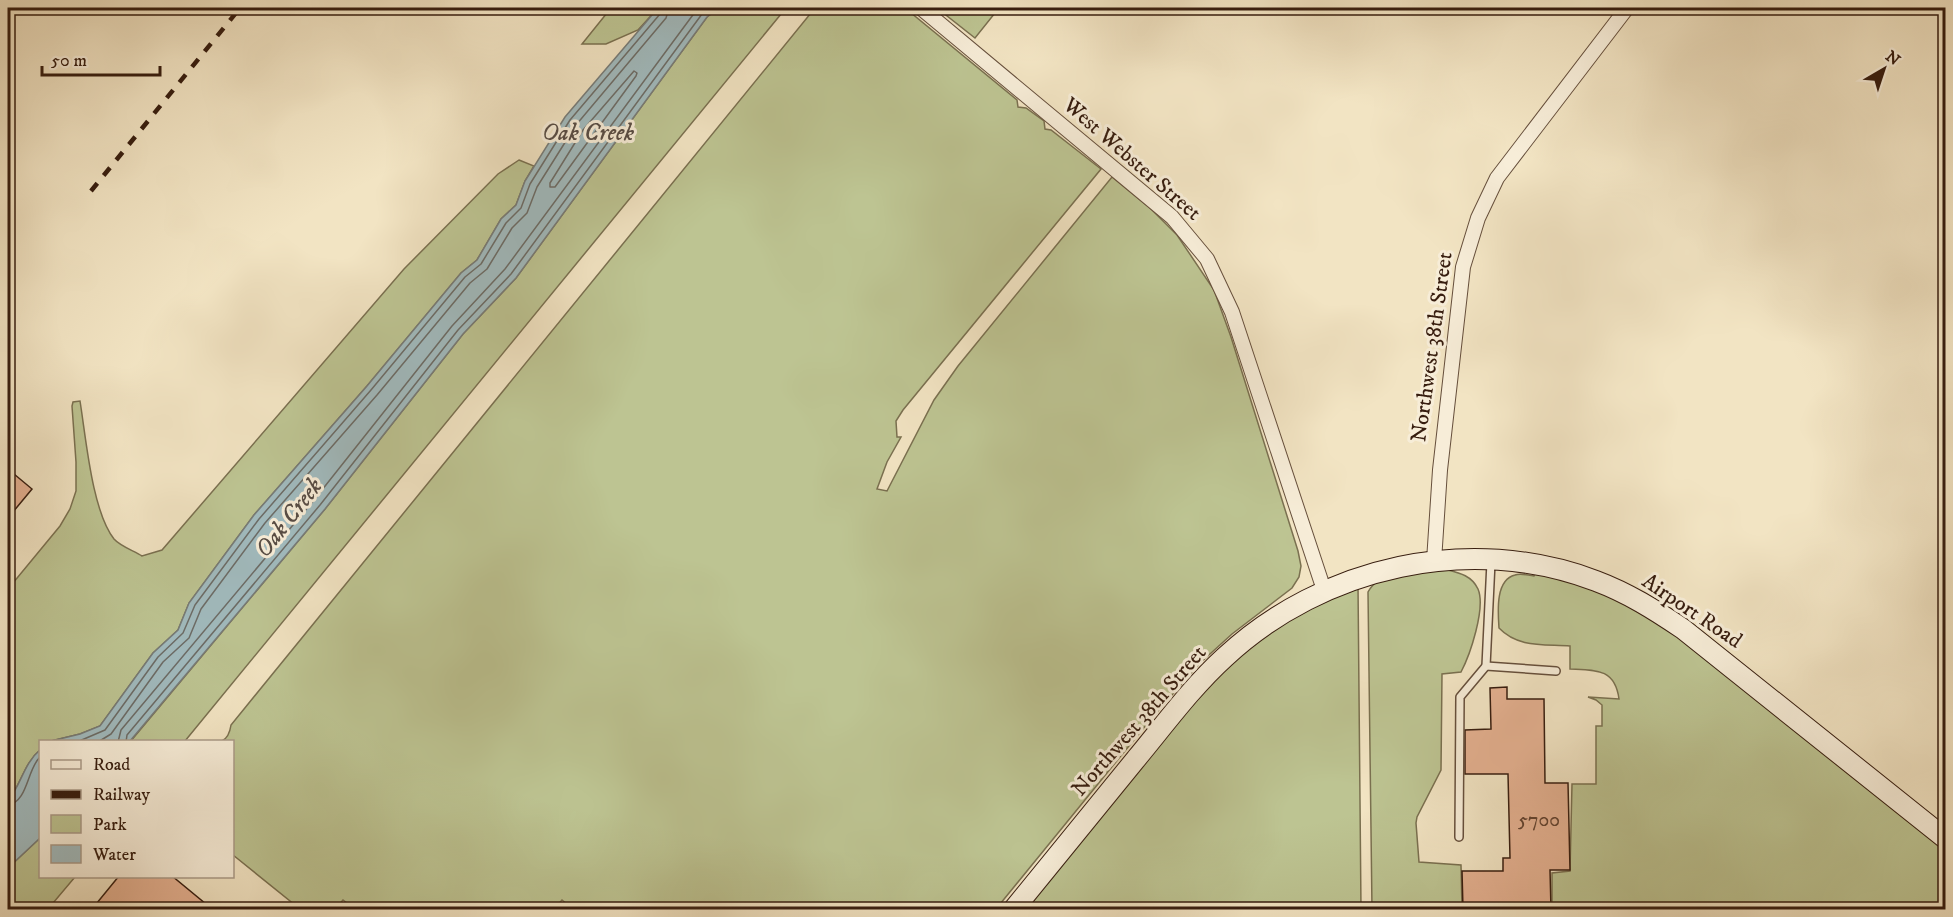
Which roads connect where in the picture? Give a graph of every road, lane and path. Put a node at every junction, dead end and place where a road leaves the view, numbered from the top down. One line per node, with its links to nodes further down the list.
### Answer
1 (921, 8): 5 (street, West Webster Street)
2 (1627, 8): 4 (street, Northwest 38th Street)
3 (1491, 560): 4 (main road, Airport Road); 6 (lane); 9 (main road, Airport Road)
4 (1434, 561): 5 (main road, Airport Road)
5 (1324, 590): 10 (main road, Northwest 38th Street)
6 (1486, 666): 7 (lane); 8 (lane)
7 (1556, 670)
8 (1459, 837)
9 (1946, 839)
10 (1013, 909)

